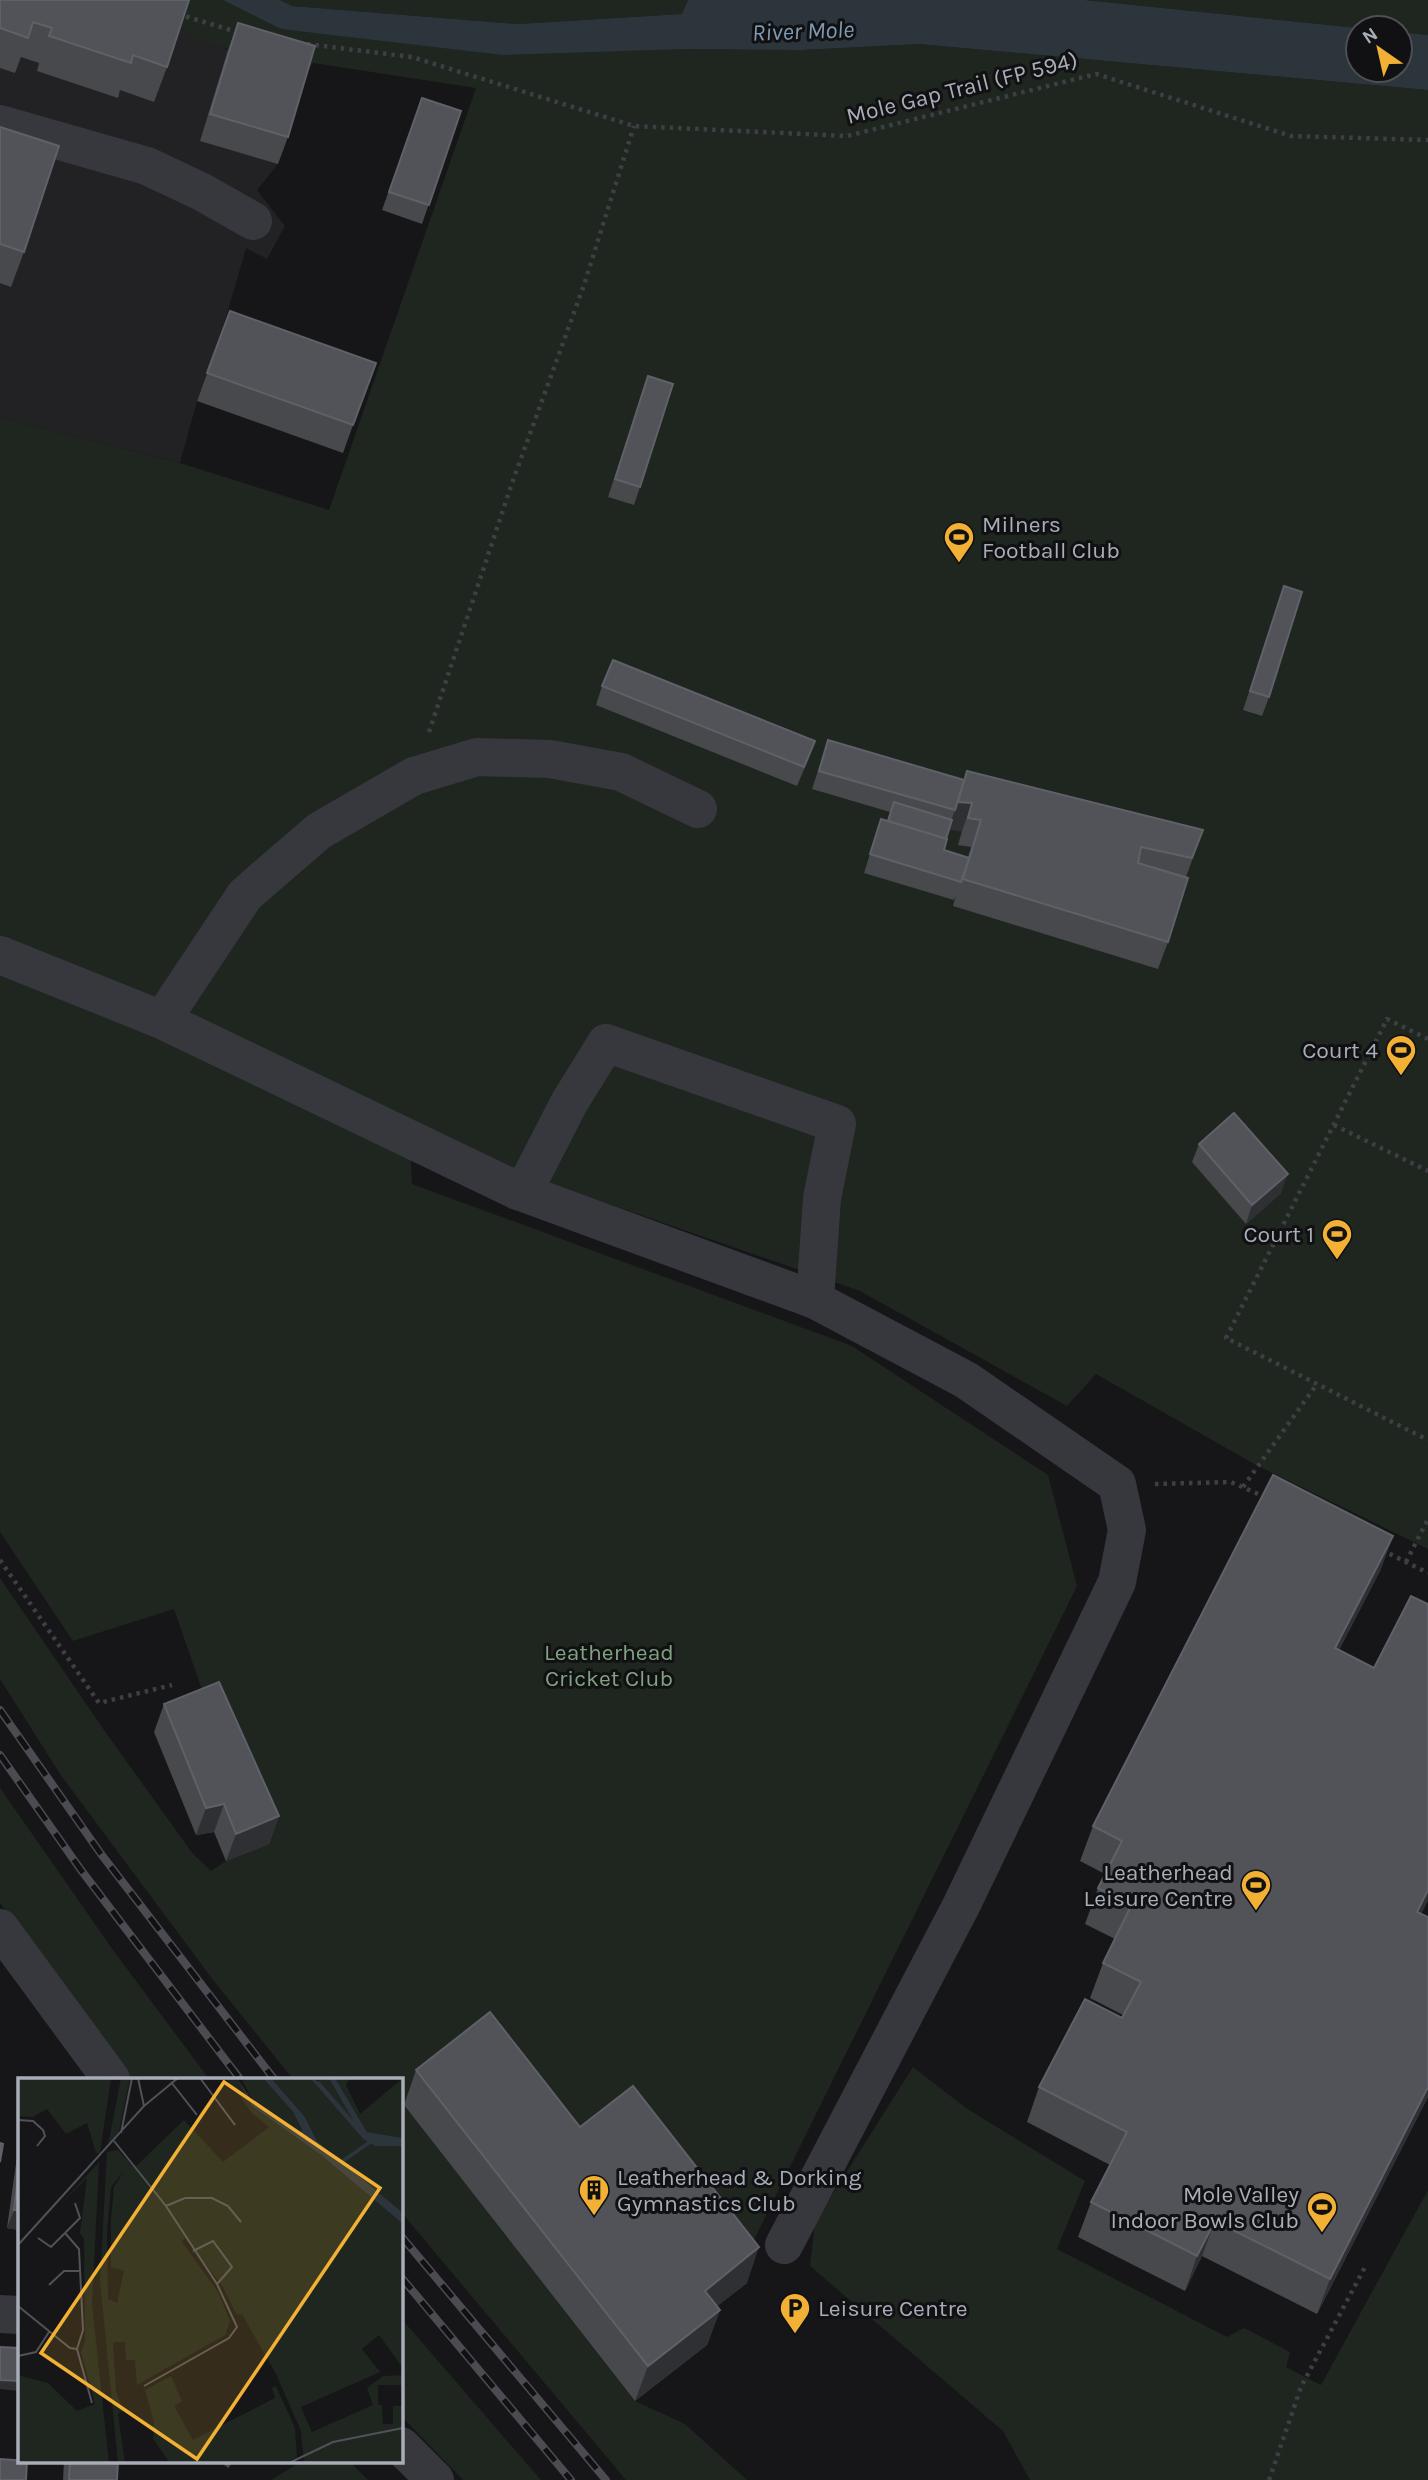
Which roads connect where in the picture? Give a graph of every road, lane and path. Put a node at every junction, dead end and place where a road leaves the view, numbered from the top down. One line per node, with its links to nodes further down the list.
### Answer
1 (170, 11): 2 (path)
2 (243, 34)
3 (294, 43): 5 (path, Mole Gap Trail (FP 594))
4 (0, 124): 7 (street)
5 (634, 126): 6 (path, Mole Gap Trail (FP 594)); 8 (path)
6 (1428, 140)
7 (253, 221)
8 (414, 776): 9 (street); 11 (street)
9 (698, 809)
10 (0, 955): 11 (street)
11 (162, 1020): 15 (street)
12 (1428, 1039): 13 (path)
13 (1334, 1125): 14 (path); 17 (path)
14 (1428, 1171)
15 (518, 1191): 16 (street); 16 (street)
16 (815, 1300): 19 (street)
17 (1317, 1384): 18 (path); 20 (path)
18 (1428, 1440)
19 (1117, 1484): 20 (path); 30 (street)
20 (1243, 1487): 21 (path)
21 (1268, 1499)
22 (1428, 1519): 25 (path)
23 (1381, 1550): 25 (path)
24 (0, 1560): 27 (path)
25 (1406, 1562): 26 (path)
26 (1428, 1573)
27 (172, 1685)
28 (0, 1928): 29 (street)
29 (110, 2078)
30 (784, 2245)
31 (1365, 2267): 36 (path)
32 (0, 2314): 33 (street)
33 (18, 2315)
34 (402, 2447): 35 (street)
35 (435, 2480)
36 (1269, 2480)

